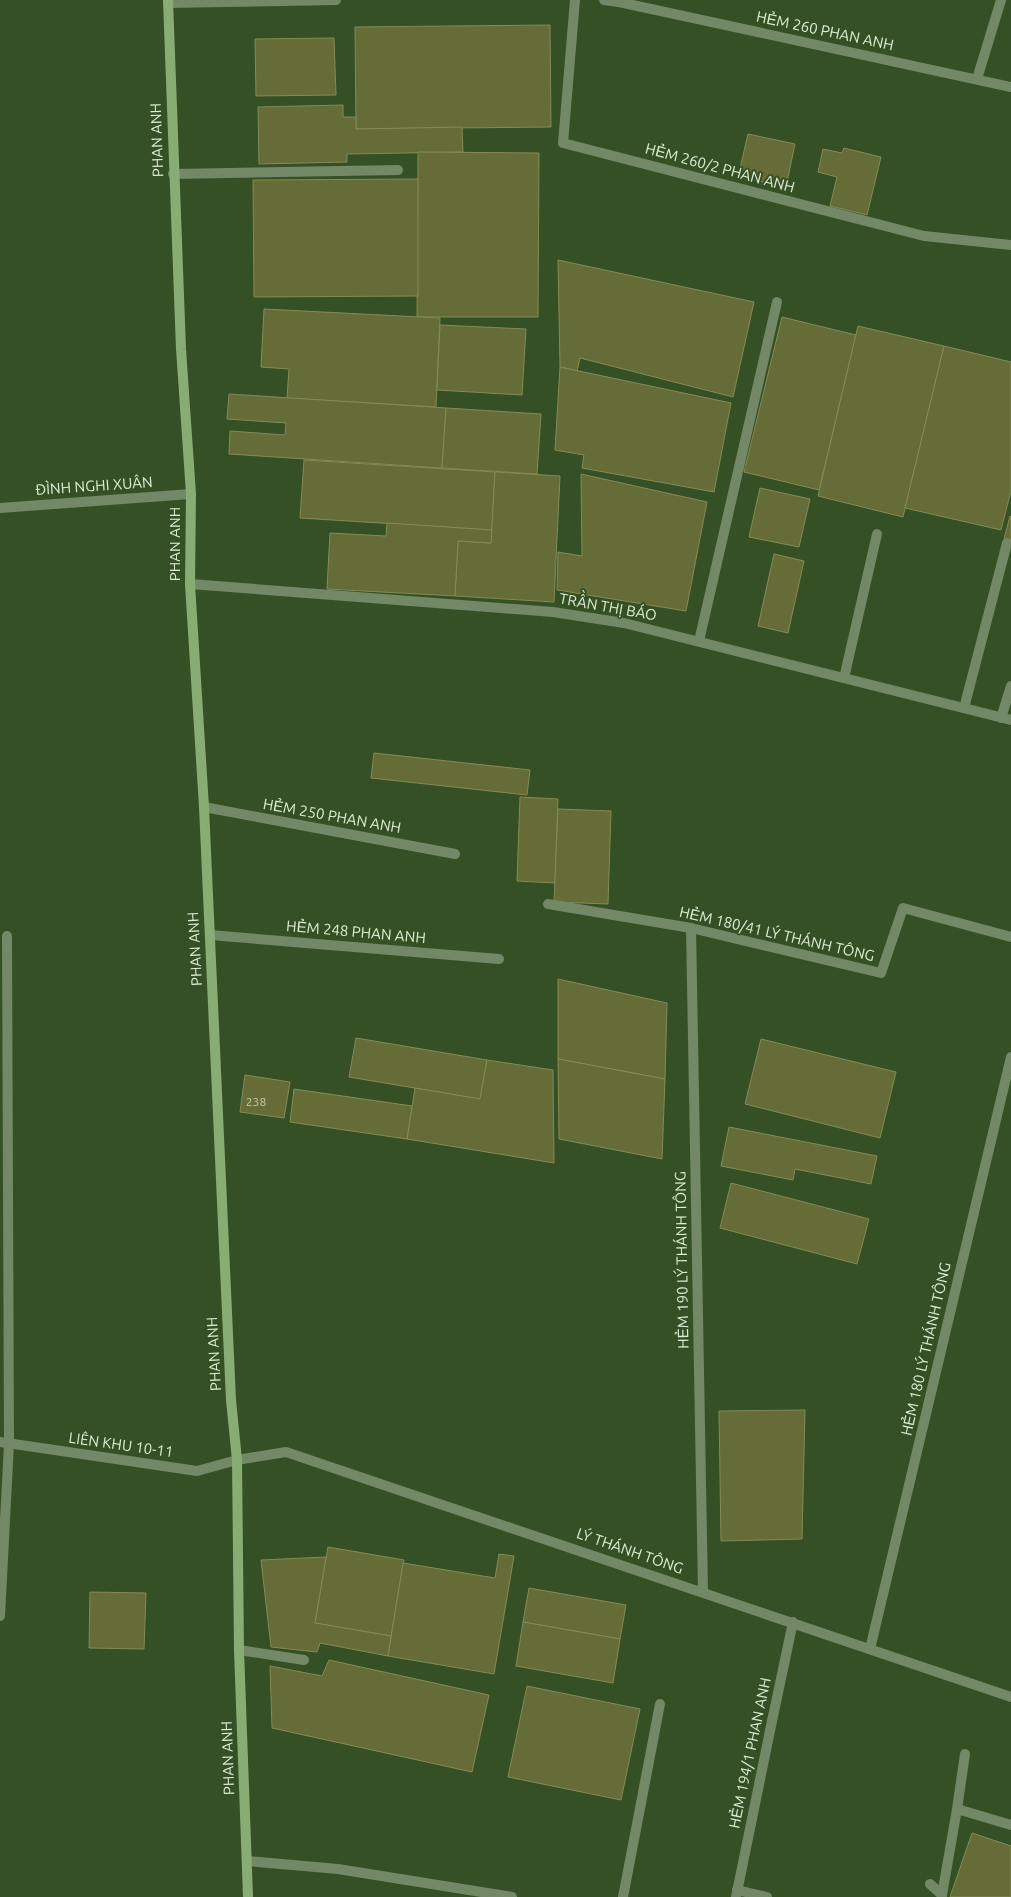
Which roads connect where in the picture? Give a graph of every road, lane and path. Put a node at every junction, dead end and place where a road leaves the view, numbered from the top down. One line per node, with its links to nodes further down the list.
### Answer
1 (336, 0): 5 (street)
2 (575, 0): 10 (street, HẺM 260/2 PHAN ANH)
3 (604, 0): 6 (street, HẺM 260 PHAN ANH)
4 (1001, 0): 6 (street)
5 (168, 1): 9 (main road, PHAN ANH)
6 (977, 79): 7 (street, HẺM 260 PHAN ANH)
7 (1011, 87)
8 (398, 170): 9 (street)
9 (173, 174): 12 (main road, PHAN ANH)
10 (1011, 245)
11 (776, 302): 17 (street)
12 (191, 494): 13 (street, ĐÌNH NGHI XUÂN); 16 (main road, PHAN ANH)
13 (0, 508)
14 (877, 534): 18 (street)
15 (1007, 543): 20 (street)
16 (190, 584): 17 (street, TRẦN THỊ BÁO); 22 (main road, PHAN ANH)
17 (699, 641): 18 (street, TRẦN THỊ BÁO)
18 (844, 678): 20 (street, TRẦN THỊ BÁO)
19 (1011, 686): 21 (street)
20 (964, 708): 21 (street, TRẦN THỊ BÁO)
21 (1006, 719)
22 (204, 808): 23 (street, HẺM 250 PHAN ANH); 26 (main road, PHAN ANH)
23 (455, 854)
24 (548, 904): 25 (street, HẺM 180/41 LÝ THÁNH TÔNG)
25 (691, 928): 28 (street, HẺM 180/41 LÝ THÁNH TÔNG); 33 (street, HẺM 190 LÝ THÁNH TÔNG)
26 (210, 935): 29 (street, HẺM 248 PHAN ANH); 32 (main road, PHAN ANH)
27 (7, 936): 31 (street)
28 (1011, 937)
29 (499, 959)
30 (1011, 1057): 36 (street, HẺM 180 LÝ THÁNH TÔNG)
31 (4, 1443): 32 (street, LIÊN KHU 10-11); 34 (street)
32 (237, 1460): 33 (street, LÝ THÁNH TÔNG); 37 (main road, PHAN ANH)
33 (703, 1592): 35 (street, LÝ THÁNH TÔNG)
34 (0, 1616)
35 (793, 1622): 36 (street, LÝ THÁNH TÔNG); 46 (street, HẺM 194/1 PHAN ANH)
36 (870, 1649): 39 (street, LÝ THÁNH TÔNG)
37 (239, 1650): 38 (street); 44 (main road, PHAN ANH)
38 (304, 1660)
39 (1011, 1697)
40 (660, 1704): 50 (street)
41 (966, 1754): 42 (street)
42 (957, 1810): 43 (street); 47 (street)
43 (1011, 1825)
44 (247, 1861): 48 (main road, PHAN ANH); 49 (street)
45 (930, 1884): 47 (street)
46 (736, 1894): 51 (street)
47 (942, 1896)
48 (248, 1897)
49 (512, 1897)
50 (623, 1897)
51 (766, 1897)

